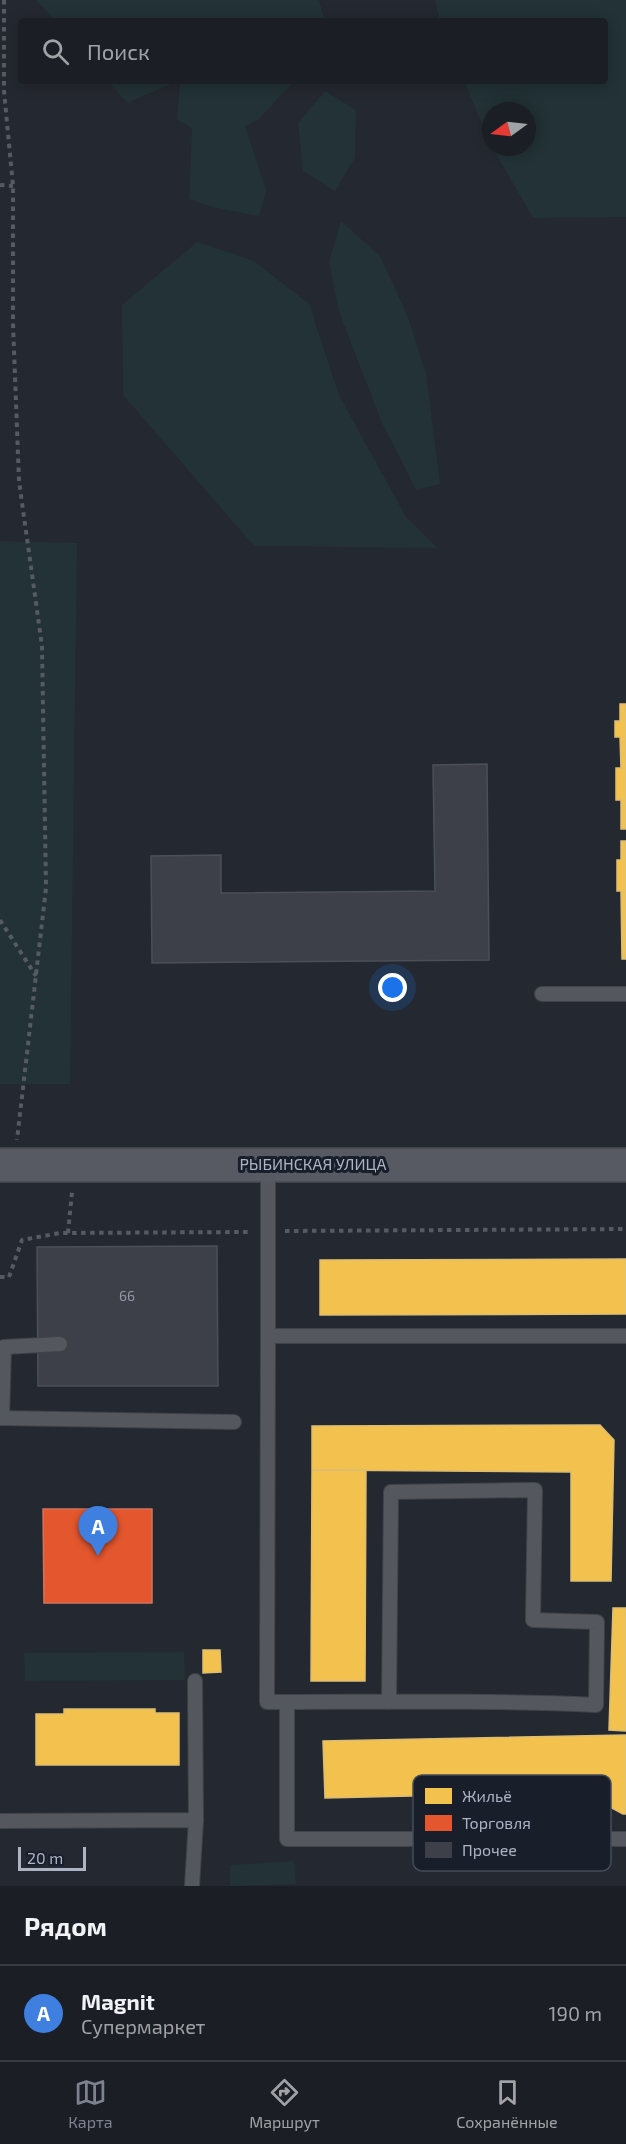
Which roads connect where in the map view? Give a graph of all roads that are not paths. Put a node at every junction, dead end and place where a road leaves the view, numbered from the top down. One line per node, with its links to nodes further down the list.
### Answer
1 (542, 994): 2 (lane)
2 (626, 994)
3 (268, 1164): 4 (main road, РЫБИНСКАЯ УЛИЦА); 5 (main road, РЫБИНСКАЯ УЛИЦА); 6 (lane)
4 (7, 1165)
5 (626, 1165)
6 (268, 1336): 7 (lane); 12 (lane)
7 (626, 1336)
8 (60, 1344): 9 (lane)
9 (1, 1418): 10 (lane)
10 (234, 1422)
11 (195, 1681): 14 (lane)
12 (287, 1702): 13 (lane); 16 (lane)
13 (389, 1702): 13 (lane)
14 (196, 1820): 15 (lane); 17 (lane)
15 (0, 1821)
16 (413, 1839)
17 (192, 1886)

